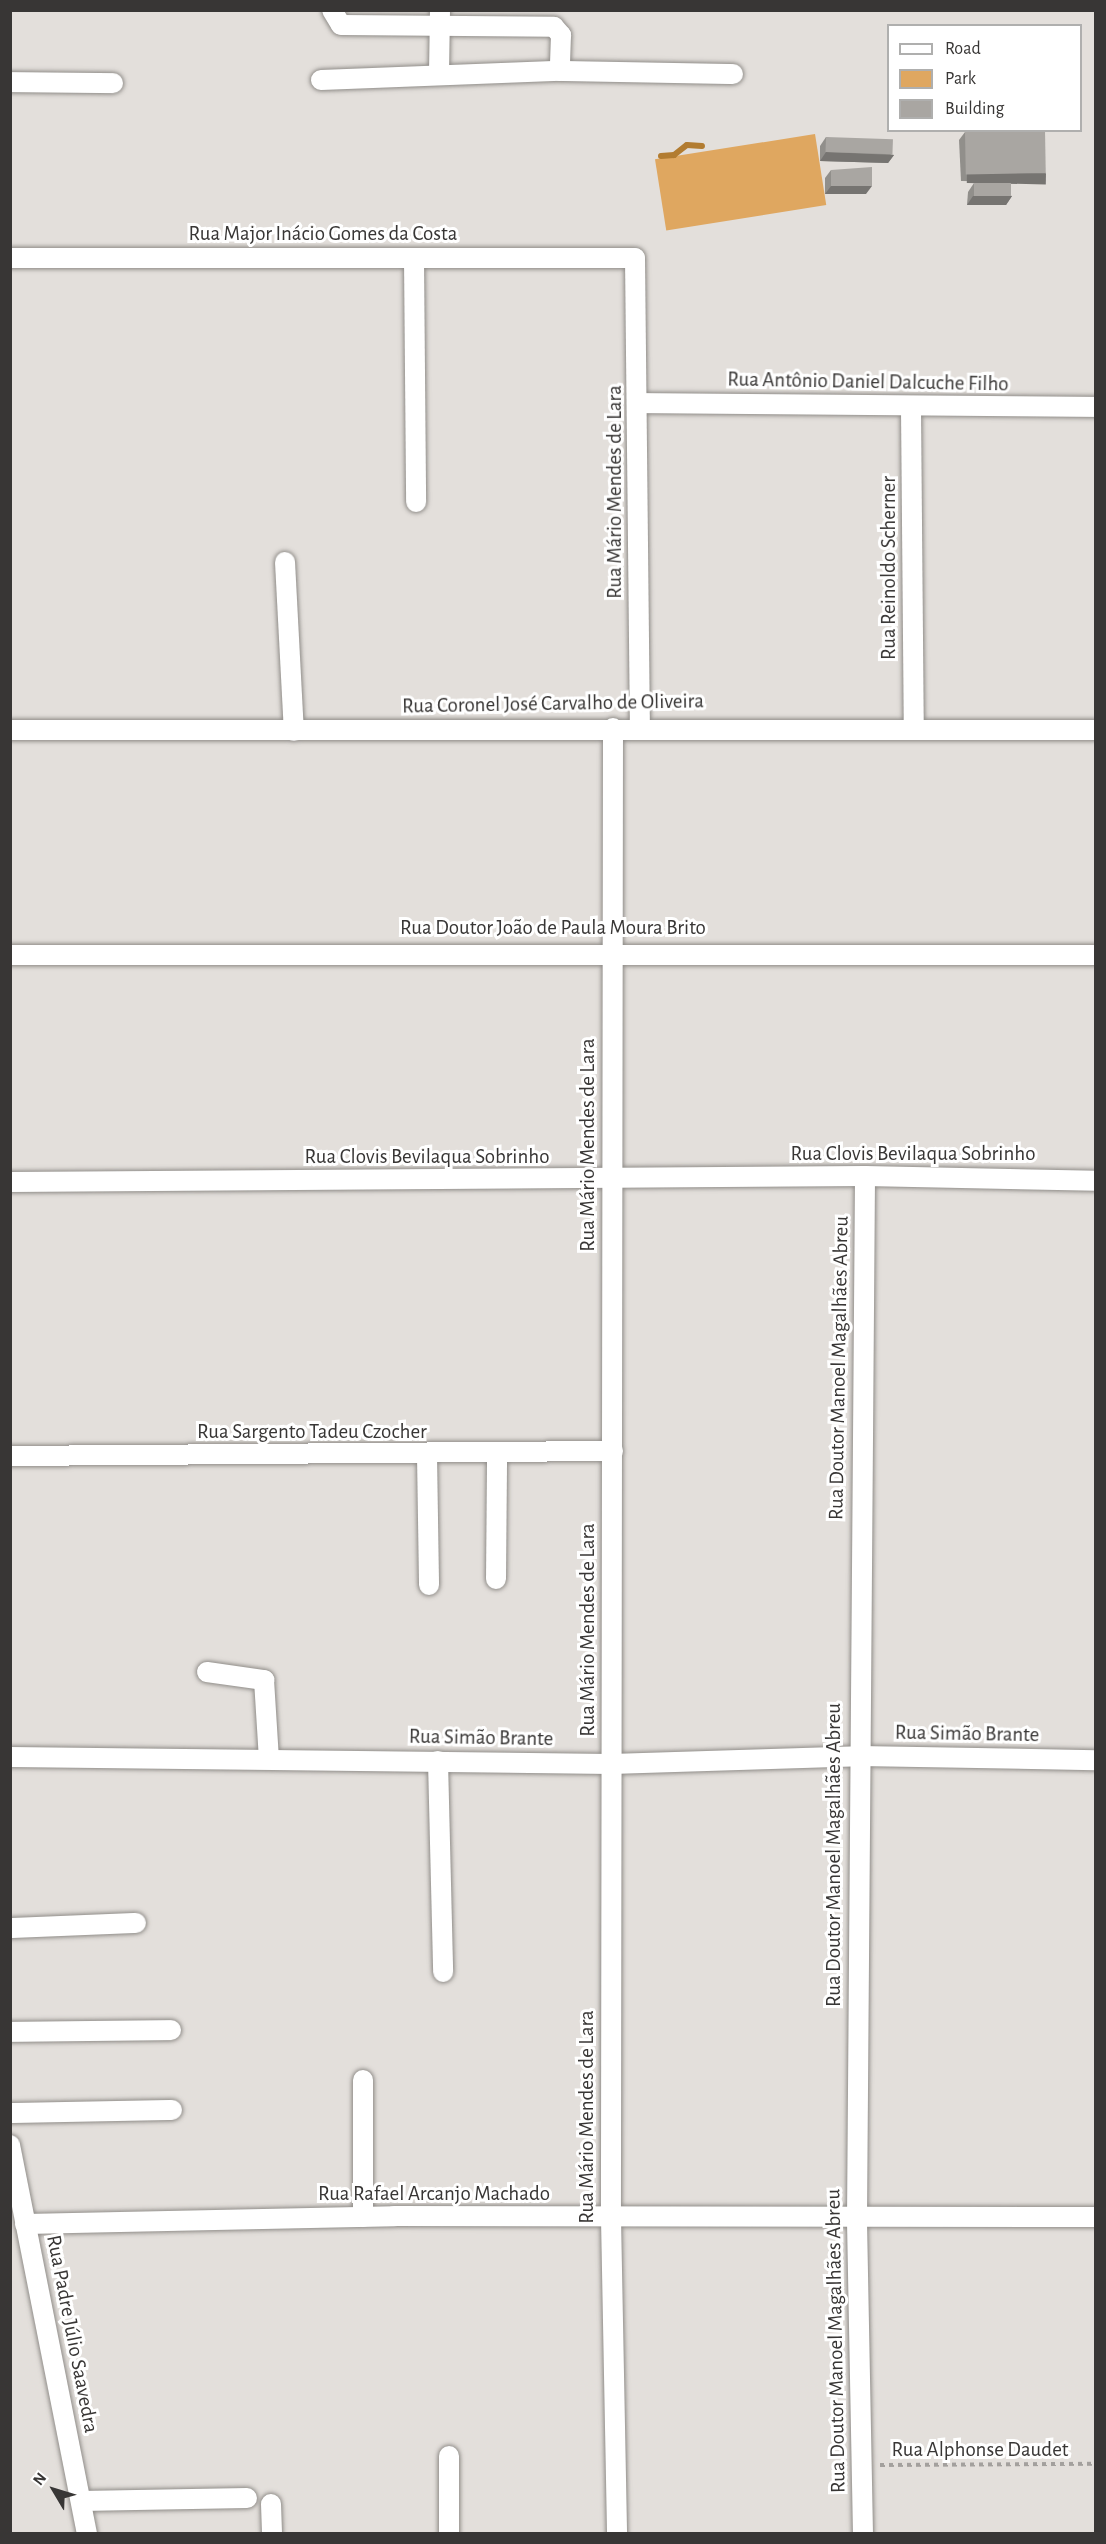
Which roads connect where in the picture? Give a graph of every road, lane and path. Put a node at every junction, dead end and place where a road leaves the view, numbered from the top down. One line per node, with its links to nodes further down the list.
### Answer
1 (332, 10): 2 (street)
2 (440, 19): 3 (street); 4 (street)
3 (560, 71): 4 (street); 5 (street)
4 (439, 74): 6 (street)
5 (734, 74)
6 (321, 80)
7 (10, 82): 8 (street)
8 (113, 83)
9 (10, 258): 10 (street, Rua Major Inácio Gomes da Costa)
10 (414, 258): 11 (street, Rua Major Inácio Gomes da Costa); 15 (street)
11 (635, 258): 12 (street, Rua Mário Mendes de Lara)
12 (639, 403): 14 (street, Rua Antônio Daniel Dalcuche Filho); 17 (street, Rua Mário Mendes de Lara)
13 (1095, 407): 14 (street, Rua Antônio Daniel Dalcuche Filho)
14 (911, 408): 18 (street, Rua Reinoldo Scherner)
15 (416, 502)
16 (285, 562): 22 (street)
17 (640, 726): 18 (street, Rua Coronel José Carvalho de Oliveira); 19 (street, Rua Coronel José Carvalho de Oliveira)
18 (914, 727): 21 (street, Rua Coronel José Carvalho de Oliveira)
19 (613, 728): 22 (street, Rua Coronel José Carvalho de Oliveira); 23 (street, Rua Mário Mendes de Lara)
20 (10, 730): 22 (street, Rua Coronel José Carvalho de Oliveira)
21 (1095, 730)
22 (294, 731)
23 (611, 951): 24 (street, Rua Doutor João de Paula Moura Brito); 25 (street, Rua Doutor João de Paula Moura Brito); 27 (street, Rua Mário Mendes de Lara)
24 (10, 955)
25 (1095, 955)
26 (865, 1176): 27 (street, Rua Clovis Bevilaqua Sobrinho); 28 (street, Rua Clovis Bevilaqua Sobrinho); 37 (street, Rua Doutor Manoel Magalhães Abreu)
27 (612, 1180): 29 (street, Rua Clovis Bevilaqua Sobrinho); 30 (street, Rua Mário Mendes de Lara)
28 (1095, 1181)
29 (10, 1182)
30 (613, 1451): 33 (street, Rua Sargento Tadeu Czocher); 42 (street, Rua Mário Mendes de Lara)
31 (427, 1455): 32 (street, Rua Sargento Tadeu Czocher); 33 (street, Rua Sargento Tadeu Czocher); 35 (street)
32 (10, 1456)
33 (497, 1456): 34 (street)
34 (496, 1579)
35 (429, 1585)
36 (207, 1672): 39 (street)
37 (859, 1756): 40 (street, Rua Simão Brante); 42 (street, Rua Simão Brante); 56 (street, Rua Doutor Manoel Magalhães Abreu)
38 (10, 1757): 39 (street, Rua Simão Brante)
39 (269, 1759): 41 (street, Rua Simão Brante)
40 (1095, 1760)
41 (438, 1761): 42 (street, Rua Simão Brante); 45 (street)
42 (611, 1764): 55 (street, Rua Mário Mendes de Lara)
43 (136, 1923): 44 (street)
44 (10, 1928)
45 (443, 1972)
46 (171, 2030): 47 (street)
47 (10, 2032)
48 (363, 2080): 53 (street)
49 (172, 2110): 50 (street)
50 (10, 2113)
51 (10, 2145): 52 (street, Rua Padre Júlio Saavedra)
52 (20, 2213): 53 (street, Rua Rafael Arcanjo Machado); 61 (street, Rua Padre Júlio Saavedra)
53 (363, 2217): 55 (street, Rua Rafael Arcanjo Machado)
54 (1095, 2217): 56 (street, Rua Rafael Arcanjo Machado)
55 (611, 2218): 56 (street, Rua Rafael Arcanjo Machado); 66 (street, Rua Mário Mendes de Lara)
56 (856, 2220): 59 (street, Rua Doutor Manoel Magalhães Abreu)
57 (449, 2456): 65 (street)
58 (1095, 2464): 59 (path, Rua Alphonse Daudet)
59 (864, 2465): 67 (street, Rua Doutor Manoel Magalhães Abreu)
60 (246, 2498): 61 (street)
61 (81, 2501): 63 (street, Rua Padre Júlio Saavedra)
62 (271, 2504): 64 (street)
63 (87, 2534)
64 (272, 2534)
65 (449, 2534)
66 (617, 2534)
67 (863, 2534)

